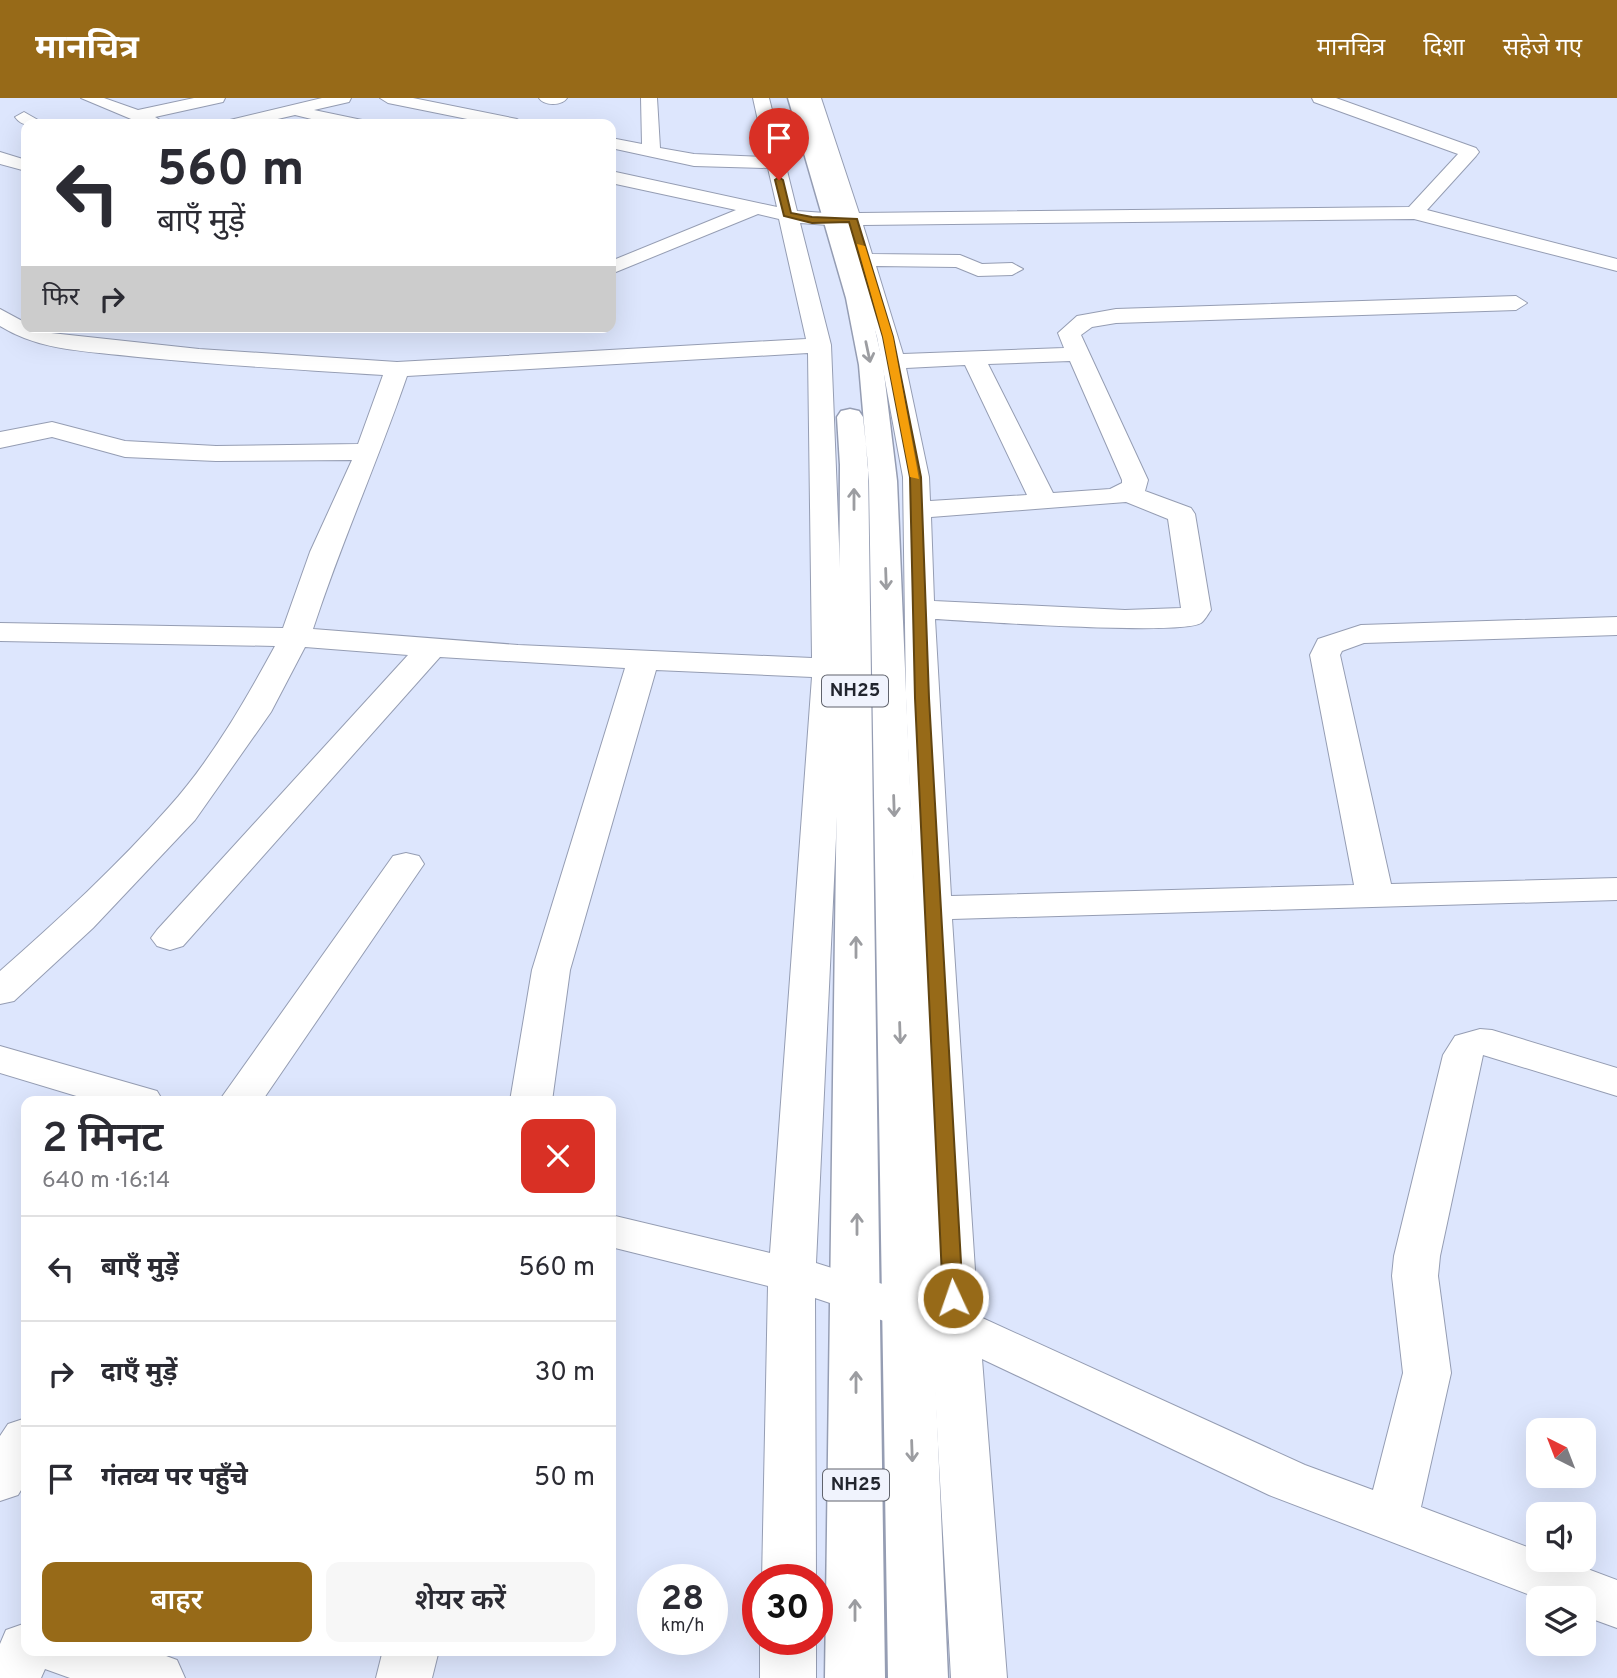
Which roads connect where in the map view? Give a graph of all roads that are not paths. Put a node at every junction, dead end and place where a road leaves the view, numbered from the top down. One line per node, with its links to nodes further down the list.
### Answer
1 (89, 98): 14 (street)
2 (343, 98): 13 (street)
3 (388, 98): 18 (street)
4 (547, 98): 5 (street)
5 (559, 98)
6 (649, 98): 20 (street)
7 (761, 98): 22 (street)
8 (778, 98): 26 (highway, NH25)
9 (796, 98): 26 (highway, NH25)
10 (813, 98): 26 (street)
11 (1320, 98): 25 (street)
12 (210, 99): 14 (street)
13 (291, 111): 16 (street); 17 (street)
14 (136, 116): 15 (street)
15 (144, 119)
16 (257, 119)
17 (331, 119)
18 (492, 119)
19 (616, 144): 20 (street)
20 (651, 151): 22 (street)
21 (0, 158): 23 (street)
22 (775, 163): 26 (street)
23 (21, 164)
24 (616, 178): 26 (street)
25 (1415, 213): 26 (street); 28 (street)
26 (809, 216): 27 (street); 29 (street); 35 (street); 65 (highway, NH25, one-way to 26); 66 (highway, NH25, one-way to 66)
27 (865, 260): 30 (street); 38 (street)
28 (1617, 265)
29 (616, 267)
30 (1012, 269)
31 (1516, 303): 36 (street)
32 (0, 316): 33 (street)
33 (21, 329)
34 (27, 333): 39 (street)
35 (818, 345): 39 (street); 51 (street)
36 (1080, 355): 37 (street); 42 (street)
37 (973, 358): 38 (street); 43 (street)
38 (892, 361): 44 (street)
39 (397, 369): 41 (street)
40 (0, 440): 41 (street)
41 (368, 452): 48 (street)
42 (1126, 493): 43 (street); 45 (street)
43 (1044, 501): 44 (street)
44 (916, 510): 45 (street)
45 (919, 609): 55 (street)
46 (1617, 626): 54 (street)
47 (0, 632): 48 (street)
48 (295, 637): 49 (street); 57 (street)
49 (432, 648): 50 (street); 56 (street)
50 (643, 660): 51 (street); 62 (street)
51 (828, 668): 64 (street)
52 (405, 864): 61 (street)
53 (1617, 889): 54 (street)
54 (1376, 896): 55 (street)
55 (933, 908): 66 (street)
56 (170, 938)
57 (0, 992)
58 (0, 1059): 60 (street)
59 (1617, 1082): 69 (street)
60 (125, 1096)
61 (243, 1096)
62 (532, 1096)
63 (616, 1232): 64 (street)
64 (792, 1274): 65 (street); 70 (street)
65 (857, 1292): 66 (street); 82 (highway, NH25, one-way to 65)
66 (931, 1317): 69 (street); 83 (highway, NH25, one-way to 83); 84 (street)
67 (21, 1446): 68 (street)
68 (0, 1480)
69 (1392, 1518): 71 (street)
70 (789, 1564)
71 (1617, 1604)
72 (0, 1633): 73 (street)
73 (21, 1639)
74 (788, 1655): 81 (street)
75 (23, 1656): 78 (street)
76 (81, 1656): 79 (street)
77 (410, 1656): 80 (street)
78 (13, 1678)
79 (157, 1678)
80 (404, 1678)
81 (788, 1678)
82 (855, 1678)
83 (918, 1678)
84 (979, 1678)

